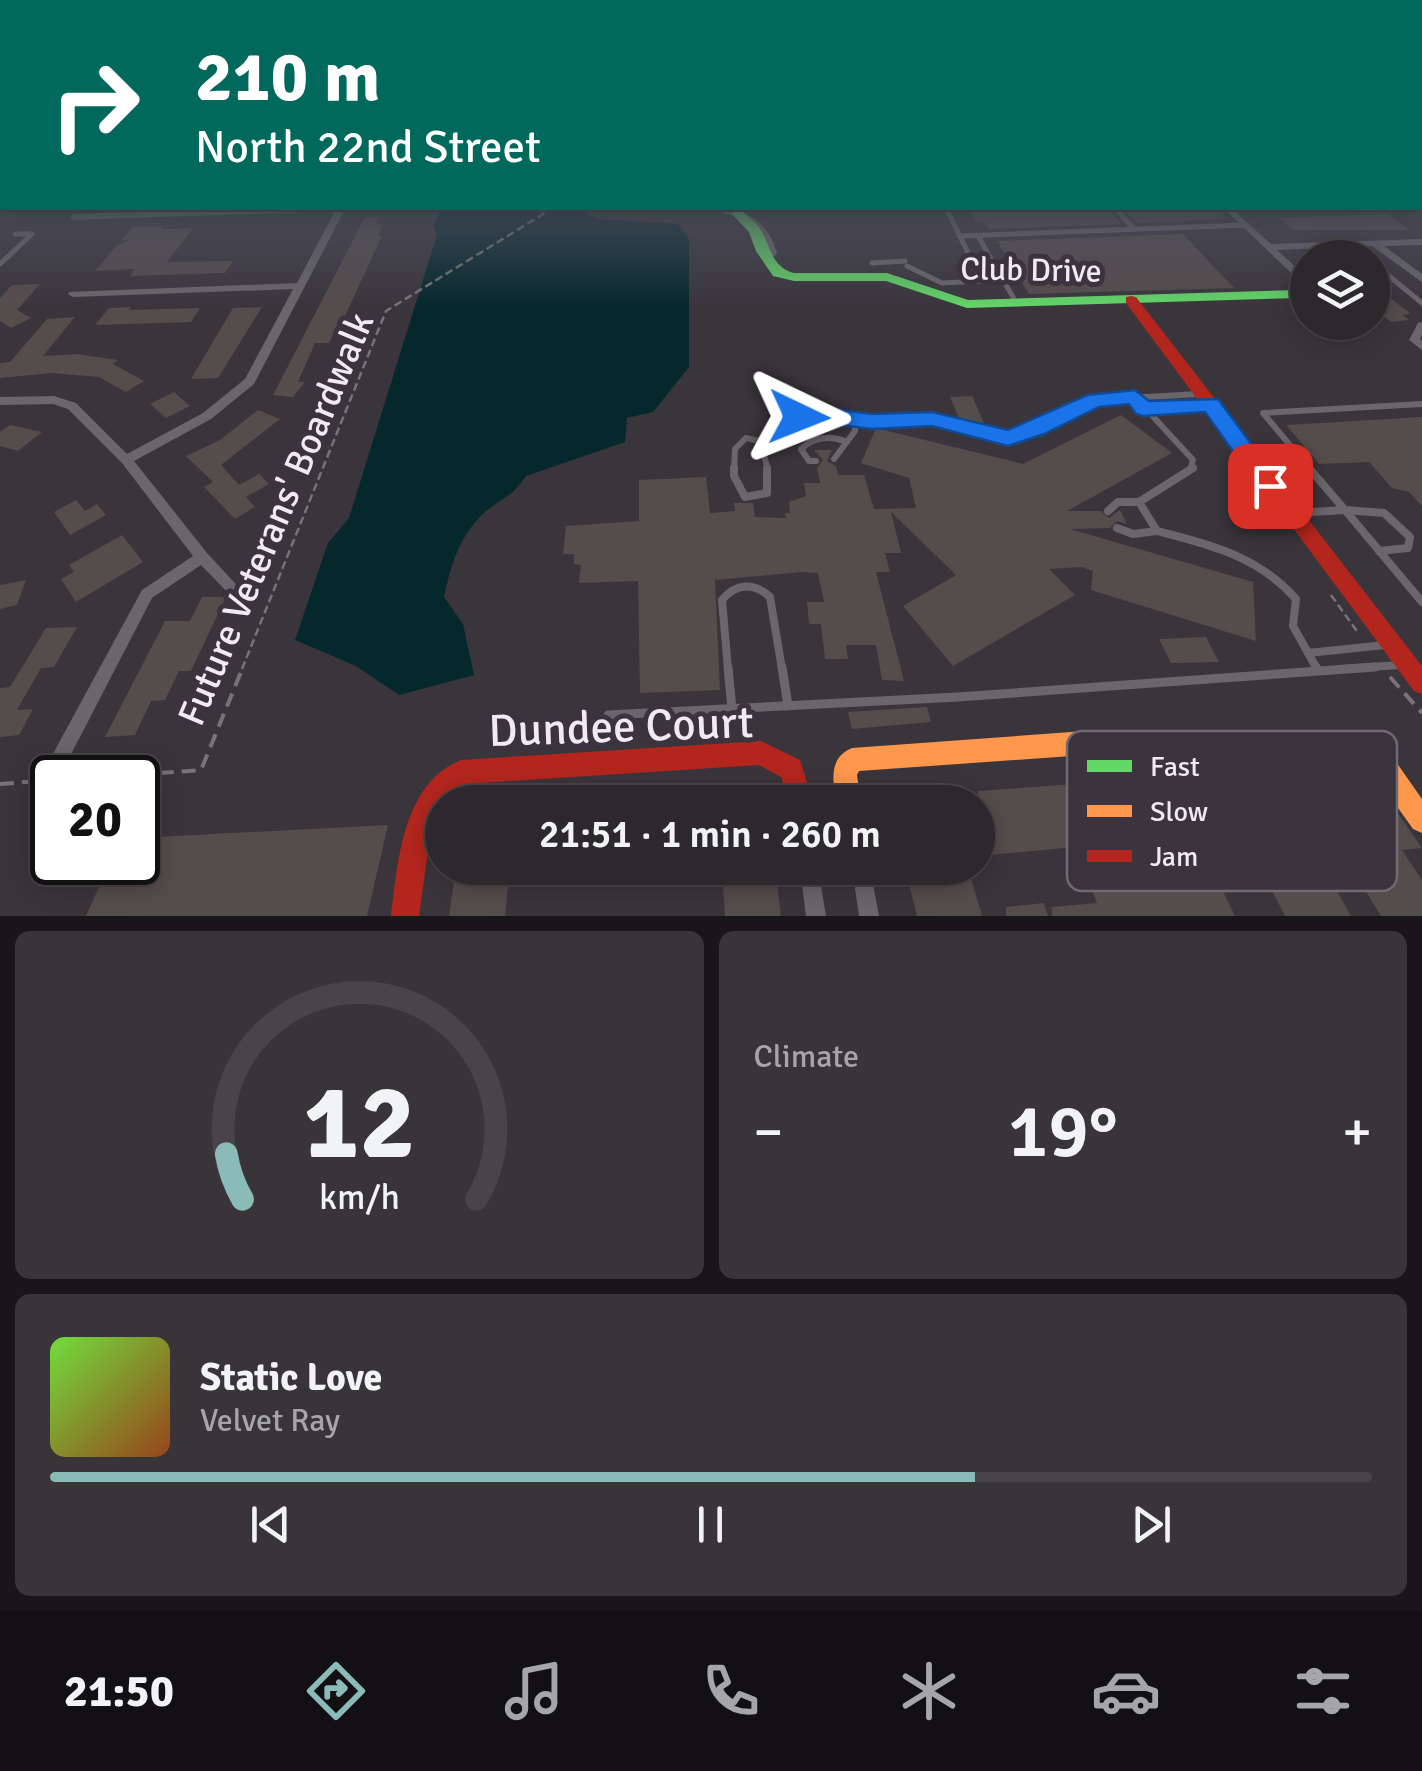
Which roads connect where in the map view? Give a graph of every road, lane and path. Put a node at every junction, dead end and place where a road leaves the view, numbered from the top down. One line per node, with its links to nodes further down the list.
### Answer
1 (332, 223): 22 (street)
2 (529, 223): 63 (path, Future Veterans' Boardwalk)
3 (743, 223): 27 (street, Club Drive)
4 (953, 223): 11 (lane)
5 (1128, 223): 8 (lane)
6 (1243, 223): 7 (street, Club Drive)
7 (1246, 225): 11 (lane); 15 (street, Club Drive)
8 (1134, 229)
9 (992, 233): 27 (lane)
10 (15, 234): 18 (lane)
11 (959, 236): 17 (lane)
12 (1422, 242): 13 (street)
13 (1390, 243)
14 (1290, 246): 15 (street)
15 (1270, 247): 19 (street, Club Drive)
16 (1390, 255): 21 (street)
17 (872, 262)
18 (0, 264)
19 (1290, 268)
20 (1390, 277): 26 (lane)
21 (1422, 280)
22 (299, 286): 23 (street); 38 (street)
23 (73, 294)
24 (1290, 294): 25 (street, Club Drive)
25 (1131, 300): 27 (street, Club Drive); 31 (street)
26 (1422, 303)
27 (1018, 305)
28 (1421, 327): 29 (street)
29 (1422, 346)
30 (1135, 397): 31 (lane); 34 (lane); 35 (lane)
31 (1207, 399): 34 (lane); 44 (street)
32 (0, 401): 38 (street)
33 (1422, 404): 43 (lane)
34 (1143, 408): 41 (lane)
35 (855, 419): 36 (lane); 37 (lane)
36 (760, 441): 36 (lane)
37 (847, 442): 39 (lane); 40 (lane)
38 (126, 460): 48 (street)
39 (834, 460)
40 (816, 461)
41 (1138, 502): 42 (lane); 46 (lane)
42 (1108, 510)
43 (1346, 510): 44 (lane); 47 (lane); 47 (lane)
44 (1290, 513): 51 (street)
45 (1117, 528): 46 (lane)
46 (1157, 531): 52 (lane)
47 (1380, 551): 50 (lane)
48 (202, 557): 49 (street); 62 (street)
49 (238, 595)
50 (1422, 602)
51 (1392, 645): 52 (lane); 53 (street)
52 (1308, 652): 55 (lane)
53 (1406, 664): 54 (lane); 56 (street)
54 (1381, 667): 55 (lane); 59 (path)
55 (1318, 671): 57 (lane)
56 (1422, 684)
57 (788, 706): 58 (lane); 58 (lane)
58 (732, 709): 60 (lane)
59 (1422, 712)
60 (608, 715)
61 (1067, 744): 69 (street)
62 (62, 755)
63 (160, 773)
64 (30, 782): 65 (path)
65 (0, 784)
66 (1397, 784): 71 (street)
67 (439, 785): 68 (street, Dundee Court)
68 (798, 785)
69 (846, 785)
70 (425, 808): 74 (street, Dundee Court)
71 (1422, 820)
72 (811, 885): 75 (street)
73 (864, 885): 76 (street)
74 (405, 916)
75 (816, 916)
76 (870, 916)

